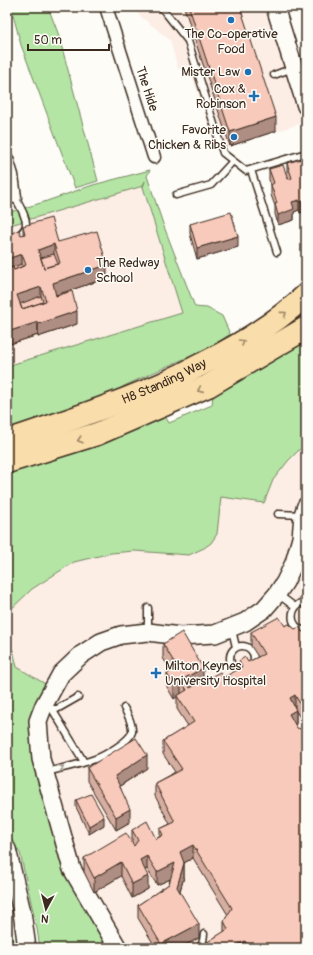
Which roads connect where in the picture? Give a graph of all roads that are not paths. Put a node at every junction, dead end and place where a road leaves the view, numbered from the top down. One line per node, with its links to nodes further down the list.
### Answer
1 (106, 7): 8 (street, The Hide)
2 (161, 7): 10 (lane)
3 (275, 7): 4 (street)
4 (294, 68): 5 (lane); 6 (street)
5 (274, 75)
6 (306, 106)
7 (306, 154): 11 (lane)
8 (154, 157)
9 (7, 159): 13 (street)
10 (233, 161): 11 (lane); 12 (lane)
11 (251, 170): 15 (lane)
12 (176, 195)
13 (15, 197): 14 (lane)
14 (7, 240)
15 (277, 252)
16 (306, 295): 18 (highway, H8 Standing Way, one-way to 16)
17 (306, 328): 18 (highway, H8 Standing Way)
18 (266, 340): 19 (highway, H8 Standing Way)
19 (229, 362): 20 (highway, H8 Standing Way); 21 (highway, H8 Standing Way, one-way to 21)
20 (7, 441)
21 (7, 462)
22 (304, 510): 23 (lane); 24 (street)
23 (278, 514)
24 (278, 594): 26 (lane); 28 (street)
25 (306, 601): 26 (lane)
26 (295, 607): 29 (lane)
27 (148, 608): 30 (lane)
28 (231, 628): 30 (street); 31 (lane)
29 (306, 631)
30 (148, 632): 33 (street)
31 (236, 647): 31 (lane)
32 (78, 697): 33 (lane)
33 (48, 707): 35 (lane); 36 (street)
34 (124, 708): 35 (lane)
35 (84, 762): 36 (lane, one-way to 35)
36 (45, 773): 40 (street)
37 (7, 849): 39 (street)
38 (204, 934): 41 (lane)
39 (27, 948)
40 (118, 948)
41 (200, 948)

